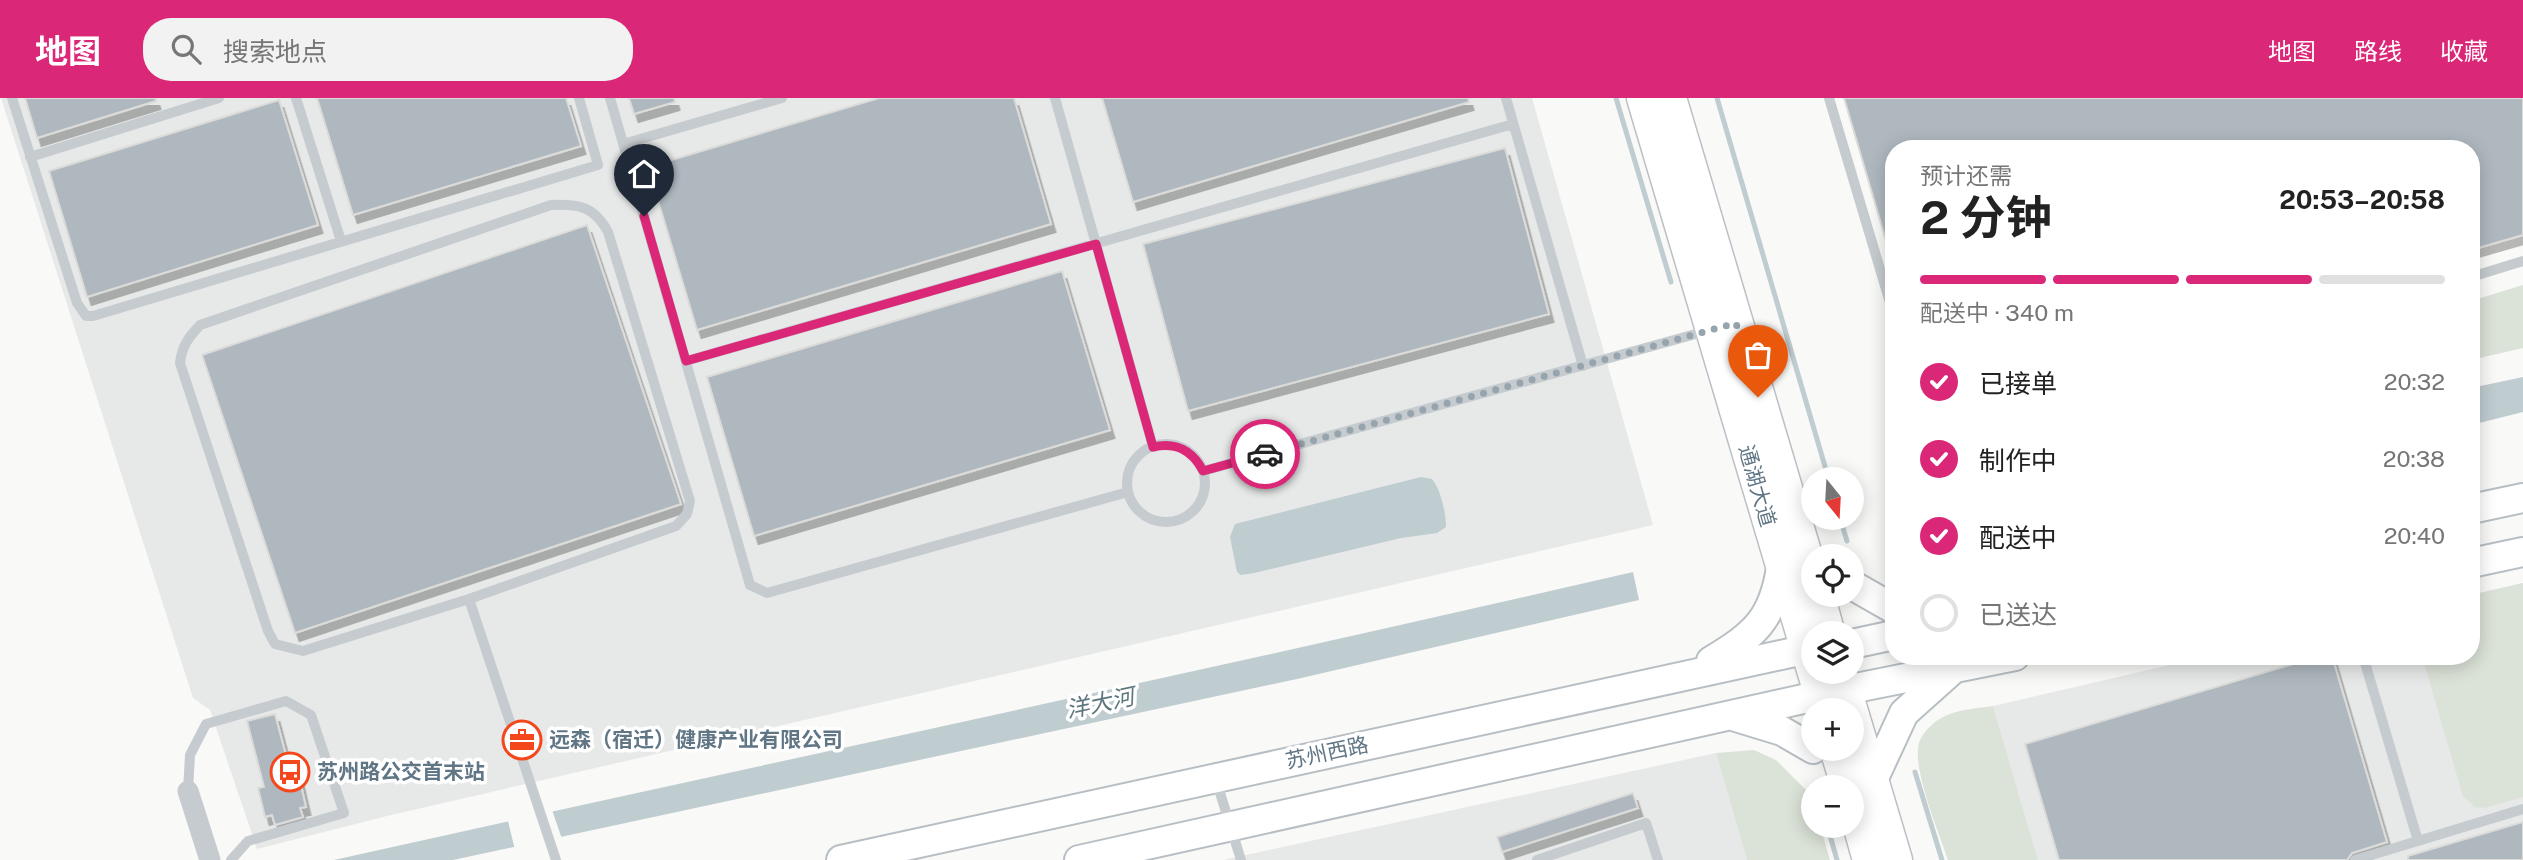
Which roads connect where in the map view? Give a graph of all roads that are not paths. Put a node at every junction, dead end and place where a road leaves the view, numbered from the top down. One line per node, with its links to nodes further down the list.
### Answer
1 (12, 98): 14 (lane)
2 (219, 98): 14 (lane)
3 (296, 98): 15 (lane)
4 (579, 98): 15 (lane)
5 (610, 98): 13 (lane)
6 (782, 98): 13 (lane)
7 (1055, 98): 16 (lane)
8 (1506, 98): 12 (lane)
9 (1643, 98): 20 (main road, 通湖大道)
10 (1670, 98): 20 (main road, 通湖大道)
11 (1829, 98): 19 (lane)
12 (1513, 124): 16 (lane); 22 (lane)
13 (623, 144): 21 (lane)
14 (30, 157): 15 (lane)
15 (341, 241)
16 (1096, 244): 21 (lane); 23 (lane)
17 (2523, 261): 18 (lane)
18 (2480, 274)
19 (1885, 286)
20 (1723, 327): 22 (lane); 28 (main road, 通湖大道); 31 (main road, 通湖大道)
21 (686, 361): 25 (lane)
22 (1583, 366): 24 (lane)
23 (1153, 447): 24 (lane); 25 (lane)
24 (1203, 471): 25 (lane)
25 (1128, 492)
26 (2523, 498): 27 (main road)
27 (2480, 507)
28 (1808, 544)
29 (2523, 552): 30 (main road)
30 (2480, 561)
31 (1781, 568): 35 (main road, 通湖大道); 42 (main road)
32 (1864, 592): 34 (main road)
33 (469, 599): 33 (lane); 60 (lane)
34 (1885, 604)
35 (1806, 621)
36 (1885, 637): 37 (main road)
37 (1864, 641)
38 (1801, 647): 42 (main road, 苏州西路)
39 (1973, 665): 41 (main road)
40 (2366, 665): 56 (lane)
41 (1954, 669): 43 (main road); 49 (main road)
42 (1690, 673): 50 (main road, 苏州西路)
43 (1833, 692): 44 (main road); 48 (main road, 通湖大道)
44 (1730, 716): 45 (main road); 54 (main road)
45 (1801, 742)
46 (1826, 761): 47 (main road)
47 (1840, 775)
48 (1852, 775)
49 (1864, 775)
50 (1215, 778): 54 (lane); 57 (main road, 苏州西路)
51 (188, 791): 58 (street); 59 (lane)
52 (1864, 805): 67 (main road, 通湖大道)
53 (2523, 809): 56 (lane)
54 (1230, 826): 62 (main road); 63 (lane)
55 (1864, 835): 66 (main road, 通湖大道)
56 (2418, 841): 68 (lane)
57 (872, 857): 61 (main road, 苏州西路)
58 (210, 860)
59 (231, 860)
60 (556, 860)
61 (841, 860)
62 (1079, 860)
63 (1241, 860)
64 (1537, 860): 65 (lane)
65 (1658, 860)
66 (1869, 860)
67 (1896, 860)
68 (2354, 860)

